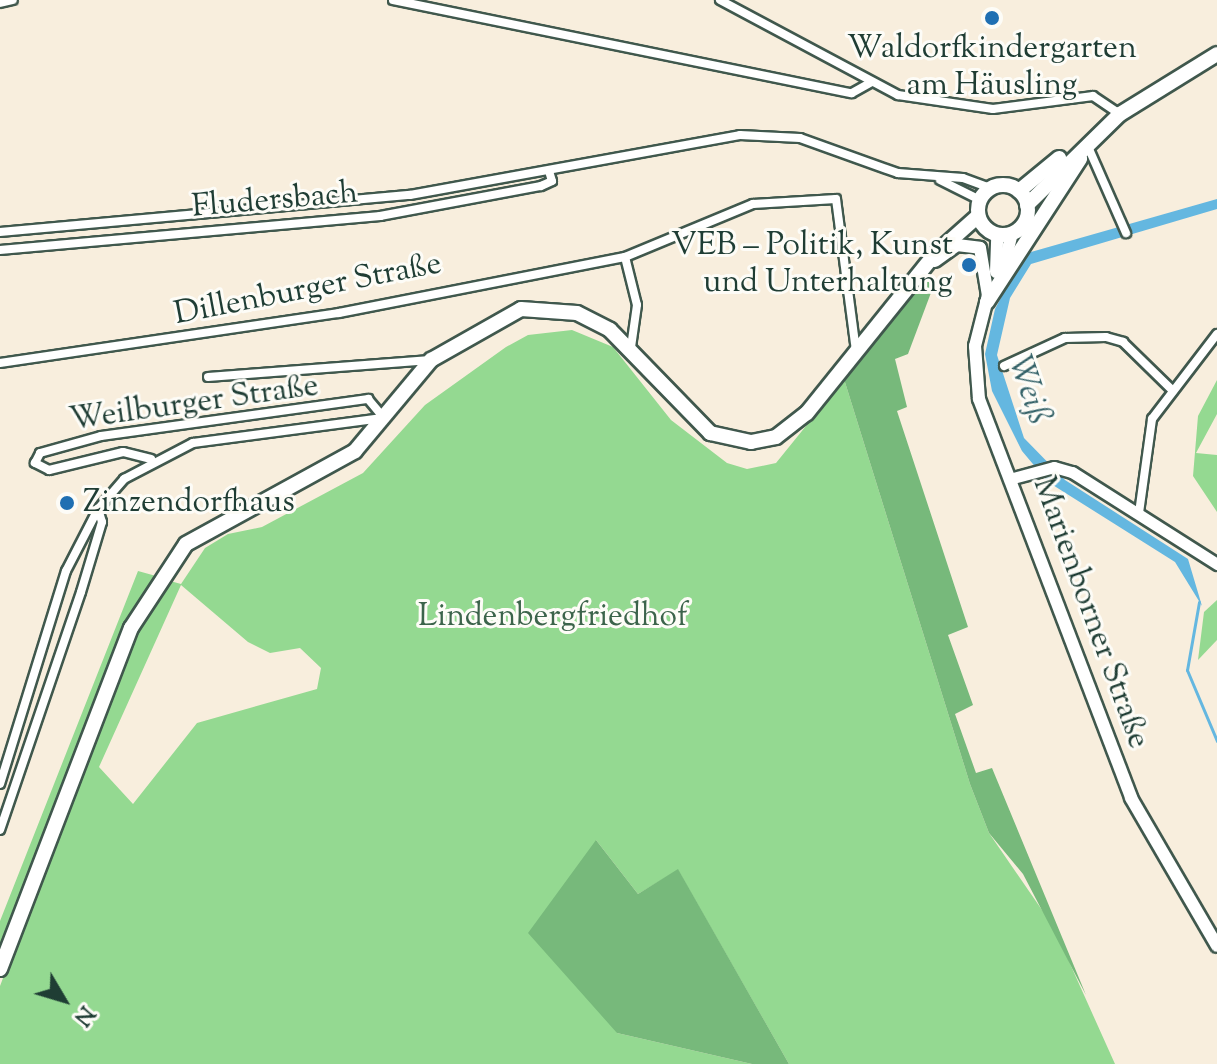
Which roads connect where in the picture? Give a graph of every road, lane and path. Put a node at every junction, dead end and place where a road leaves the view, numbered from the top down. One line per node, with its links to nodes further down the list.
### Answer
1 (13, 0): 4 (street)
2 (393, 0): 6 (street)
3 (720, 0): 6 (street)
4 (0, 3)
5 (1217, 54): 7 (main road)
6 (872, 82): 7 (street)
7 (1120, 114): 8 (main road)
8 (1101, 129): 9 (main road); 14 (main road); 16 (main road)
9 (1089, 149): 19 (street); 23 (main road)
10 (549, 171): 11 (street, Fludersbach); 13 (street); 18 (street, Fludersbach)
11 (939, 179): 15 (street, Fludersbach); 15 (street, Fludersbach)
12 (562, 180): 13 (street, Fludersbach)
13 (552, 181): 20 (street, Fludersbach)
14 (1015, 188): 15 (main road); 16 (main road)
15 (985, 194): 17 (main road)
16 (1027, 205): 17 (main road)
17 (993, 228): 22 (main road); 23 (main road, Marienborner Straße)
18 (0, 232)
19 (1126, 233)
20 (0, 250)
21 (625, 257): 25 (street); 26 (street); 28 (street, Dillenburger Straße)
22 (920, 272): 23 (main road); 26 (main road)
23 (988, 299): 34 (main road, Marienborner Straße)
24 (1217, 334): 31 (street)
25 (631, 347): 26 (main road); 27 (main road)
26 (856, 351)
27 (431, 360): 30 (street); 32 (main road)
28 (0, 363)
29 (1004, 366): 31 (street)
30 (208, 377)
31 (1173, 391): 36 (street)
32 (384, 418): 33 (street); 33 (street, Weilburger Straße); 41 (main road)
33 (151, 459): 35 (street)
34 (1013, 478): 36 (street); 40 (main road, Marienborner Straße)
35 (98, 509): 38 (street); 39 (street)
36 (1139, 513): 37 (street)
37 (1217, 564)
38 (0, 784)
39 (0, 830)
40 (1217, 946)
41 (0, 969)

